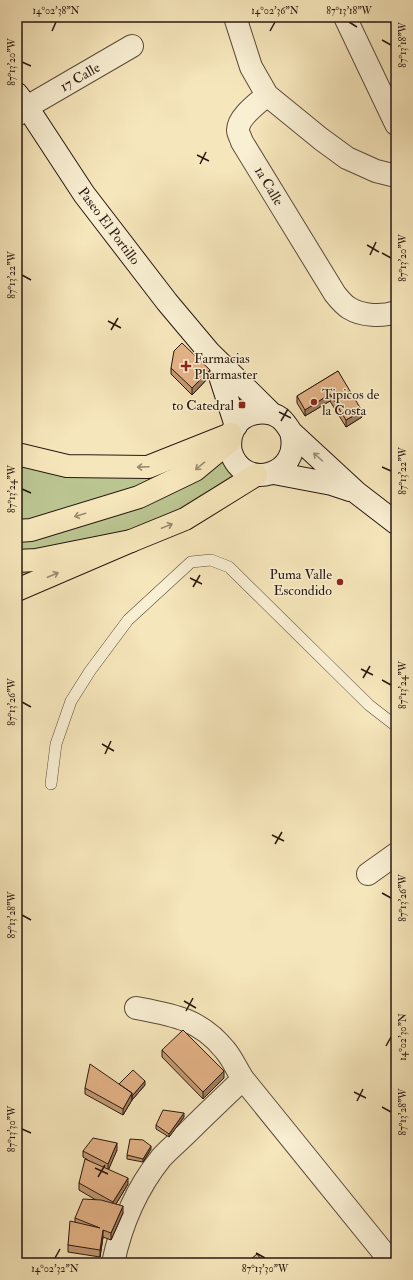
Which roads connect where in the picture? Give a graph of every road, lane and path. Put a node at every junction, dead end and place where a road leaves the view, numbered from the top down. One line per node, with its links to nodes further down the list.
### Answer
1 (235, 17): 4 (street)
2 (345, 17): 6 (street)
3 (132, 46): 5 (street, 17 Calle)
4 (267, 95): 7 (street); 8 (street, 1a Calle)
5 (20, 105): 9 (street, Paseo El Portillo)
6 (396, 124)
7 (396, 176)
8 (396, 312)
9 (209, 352): 10 (street, Paseo El Portillo); 12 (street, Paseo El Portillo)
10 (272, 414): 11 (street); 12 (street)
11 (291, 432): 14 (street); 15 (street, one-way to 11)
12 (232, 434): 13 (main road, one-way to 13); 14 (street); 17 (main road, one-way to 17)
13 (17, 454)
14 (265, 474): 15 (street); 18 (main road, one-way to 14)
15 (357, 493): 16 (street)
16 (392, 514)
17 (17, 531)
18 (131, 541): 19 (main road); 20 (main road, one-way to 18)
19 (17, 561)
20 (17, 590)
21 (396, 726): 22 (lane)
22 (51, 784)
23 (396, 854): 24 (street)
24 (368, 874)
25 (136, 1008): 26 (street)
26 (243, 1079): 27 (street); 28 (street)
27 (114, 1263)
28 (392, 1263)

